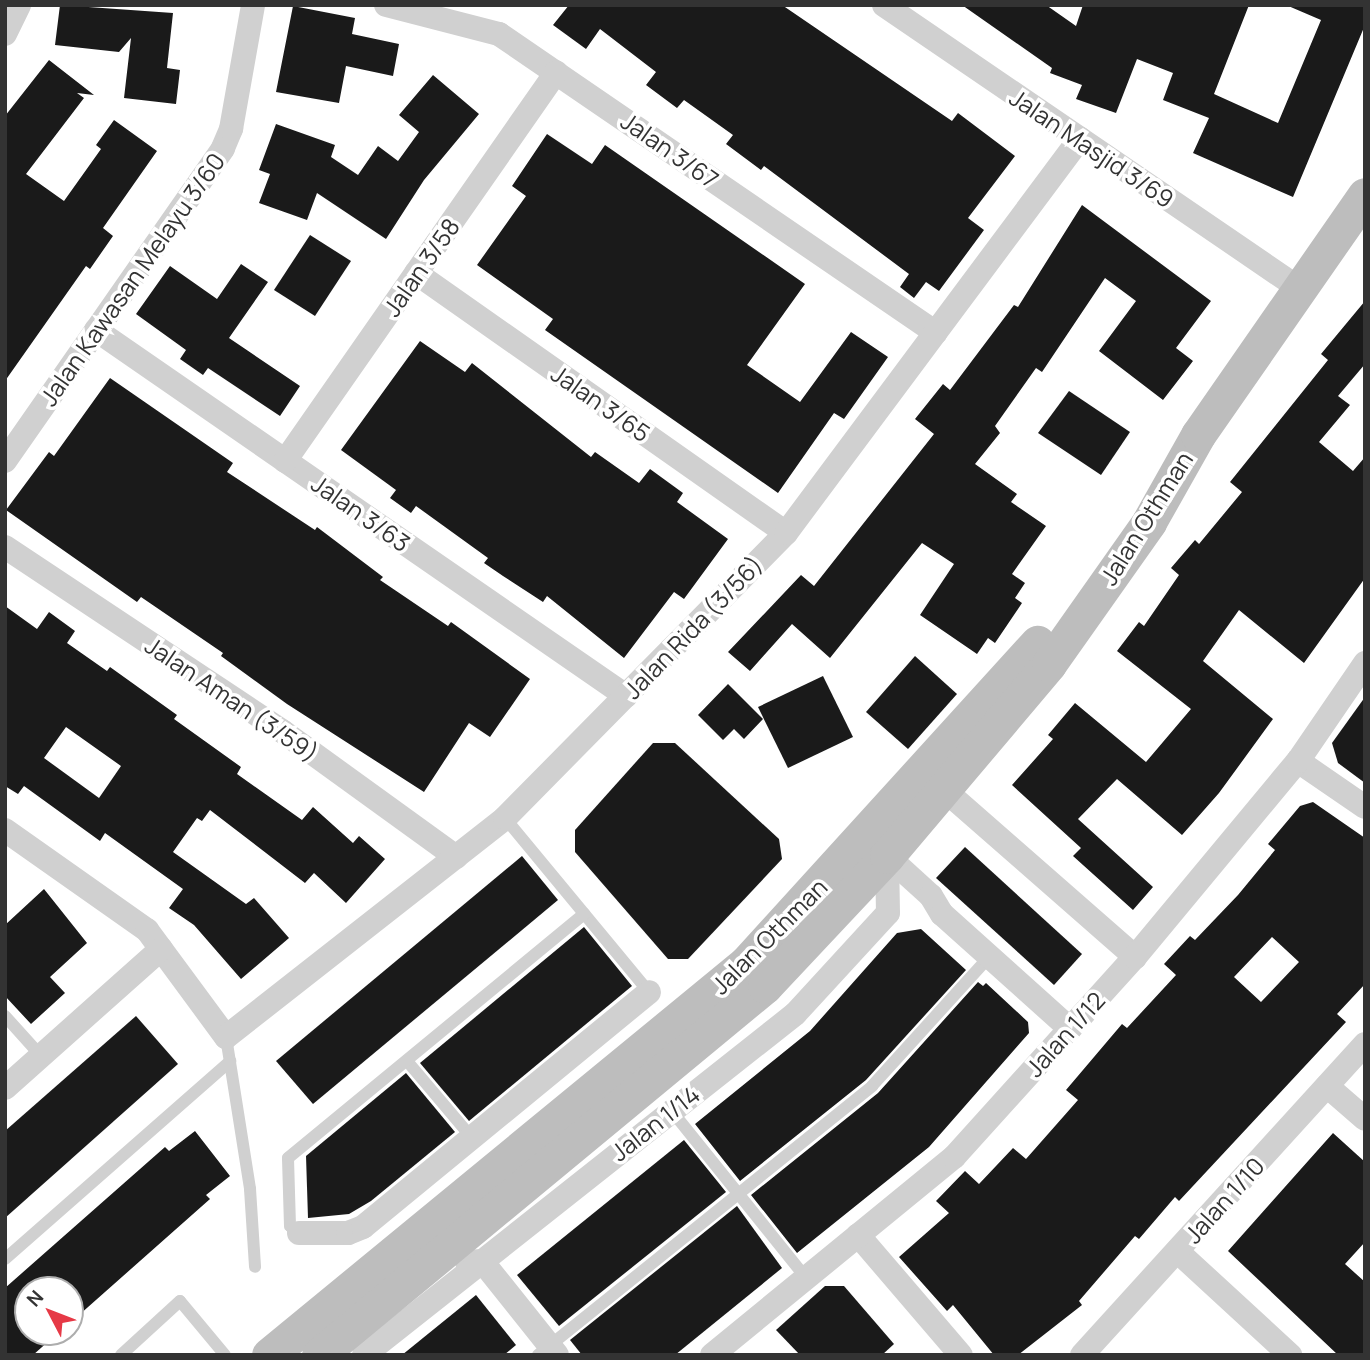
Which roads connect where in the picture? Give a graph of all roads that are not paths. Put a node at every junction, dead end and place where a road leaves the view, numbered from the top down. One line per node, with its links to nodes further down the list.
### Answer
1 (19, 5): 5 (street)
2 (253, 5): 11 (street, Jalan Kawasan Melayu 3/60)
3 (386, 5): 6 (street, Jalan 3/67)
4 (884, 5): 7 (street, Jalan Masjid 3/69)
5 (5, 34)
6 (556, 72): 9 (street, Jalan 3/58); 12 (street, Jalan 3/67)
7 (1080, 139): 10 (street, Jalan Masjid 3/69); 12 (street, Jalan Rida (3/56))
8 (1365, 195): 10 (main road, Jalan Othman)
9 (416, 273): 14 (street, Jalan 3/58); 15 (street, Jalan 3/65)
10 (1300, 289): 20 (main road, Jalan Othman)
11 (96, 330): 13 (street, Jalan Kawasan Melayu 3/60); 14 (street, Jalan 3/63)
12 (936, 334): 15 (street, Jalan Rida (3/56))
13 (5, 461)
14 (285, 461): 18 (street, Jalan 3/63)
15 (786, 533): 18 (street, Jalan Rida (3/56))
16 (5, 547): 25 (street, Jalan Aman (3/59))
17 (1365, 663): 19 (street, Jalan 1/12)
18 (626, 695): 22 (street, Jalan Rida (3/56))
19 (1298, 761): 21 (street); 29 (street, Jalan 1/12)
20 (934, 781): 24 (main road, Jalan Othman); 29 (street); 37 (main road, Jalan Othman)
21 (1365, 807)
22 (505, 818): 25 (street, Jalan Rida (3/56)); 26 (lane)
23 (5, 830): 27 (street)
24 (887, 856): 28 (street); 41 (street, Jalan 1/14); 52 (main road, Jalan Othman)
25 (456, 857): 35 (street, Jalan Rida (3/56))
26 (584, 914): 30 (lane); 38 (lane)
27 (161, 949): 35 (street); 36 (street)
28 (989, 957): 33 (street); 44 (lane)
29 (1135, 957): 33 (street, Jalan 1/12)
30 (649, 992): 32 (street)
31 (5, 1016): 36 (lane)
32 (607, 1026): 37 (street); 43 (street)
33 (1070, 1029): 48 (street, Jalan 1/12)
34 (1365, 1044): 39 (street, Jalan 1/10)
35 (228, 1049): 50 (lane); 53 (lane)
36 (41, 1056): 40 (street)
37 (632, 1058): 46 (main road, Jalan Othman)
38 (407, 1060): 43 (lane); 47 (lane)
39 (1327, 1086): 42 (street); 49 (street, Jalan 1/10)
40 (5, 1088)
41 (671, 1110): 44 (lane); 51 (street, Jalan 1/14)
42 (1365, 1119)
43 (472, 1138): 45 (street)
44 (736, 1192): 54 (lane); 55 (lane)
45 (399, 1197): 46 (street); 47 (street)
46 (424, 1227): 58 (main road, Jalan Othman)
47 (299, 1233)
48 (858, 1236): 54 (street, Jalan 1/12); 62 (street)
49 (1177, 1251): 63 (street, Jalan 1/10); 64 (street)
50 (5, 1259)
51 (482, 1261): 52 (street); 55 (street); 60 (street, Jalan 1/14)
52 (432, 1263): 59 (main road, Jalan Othman)
53 (255, 1267)
54 (806, 1278): 61 (street, Jalan 1/12)
55 (548, 1352)
56 (121, 1355): 57 (lane)
57 (225, 1355)
58 (269, 1355)
59 (319, 1355)
60 (364, 1355)
61 (712, 1355)
62 (961, 1355)
63 (1082, 1355)
64 (1290, 1355)

